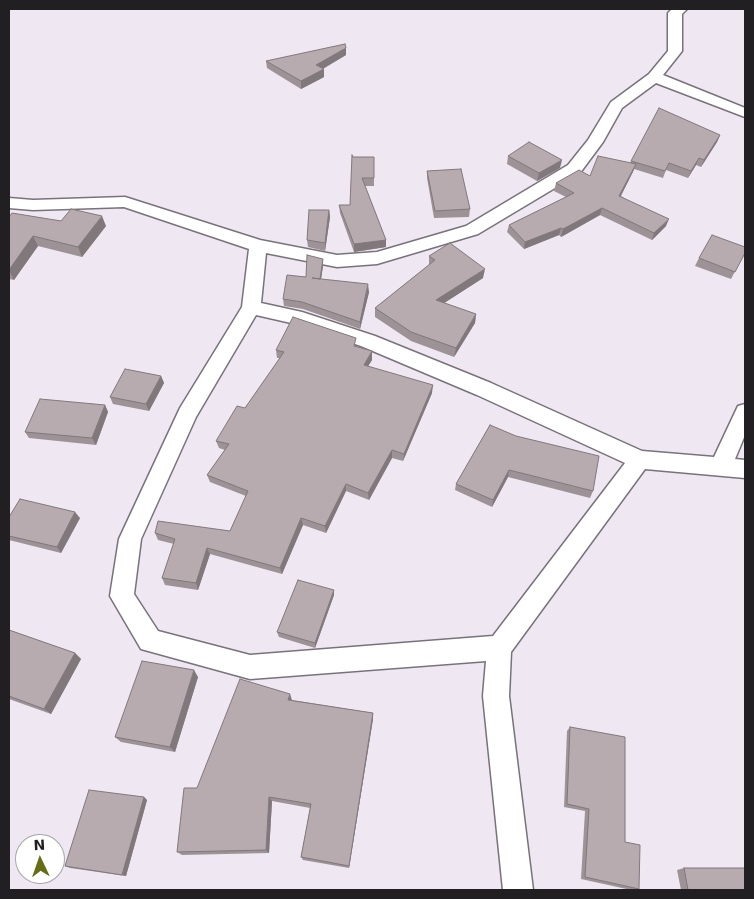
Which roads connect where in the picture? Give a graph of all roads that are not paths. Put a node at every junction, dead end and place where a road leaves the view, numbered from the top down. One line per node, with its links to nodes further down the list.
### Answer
1 (680, 9): 2 (street)
2 (654, 77): 3 (street); 5 (street)
3 (745, 113)
4 (9, 203): 5 (street)
5 (258, 246): 6 (street)
6 (251, 307): 8 (street); 11 (street)
7 (745, 412): 9 (street)
8 (640, 460): 9 (street); 11 (street)
9 (721, 466): 10 (street)
10 (745, 469)
11 (499, 648): 12 (street)
12 (518, 890)

